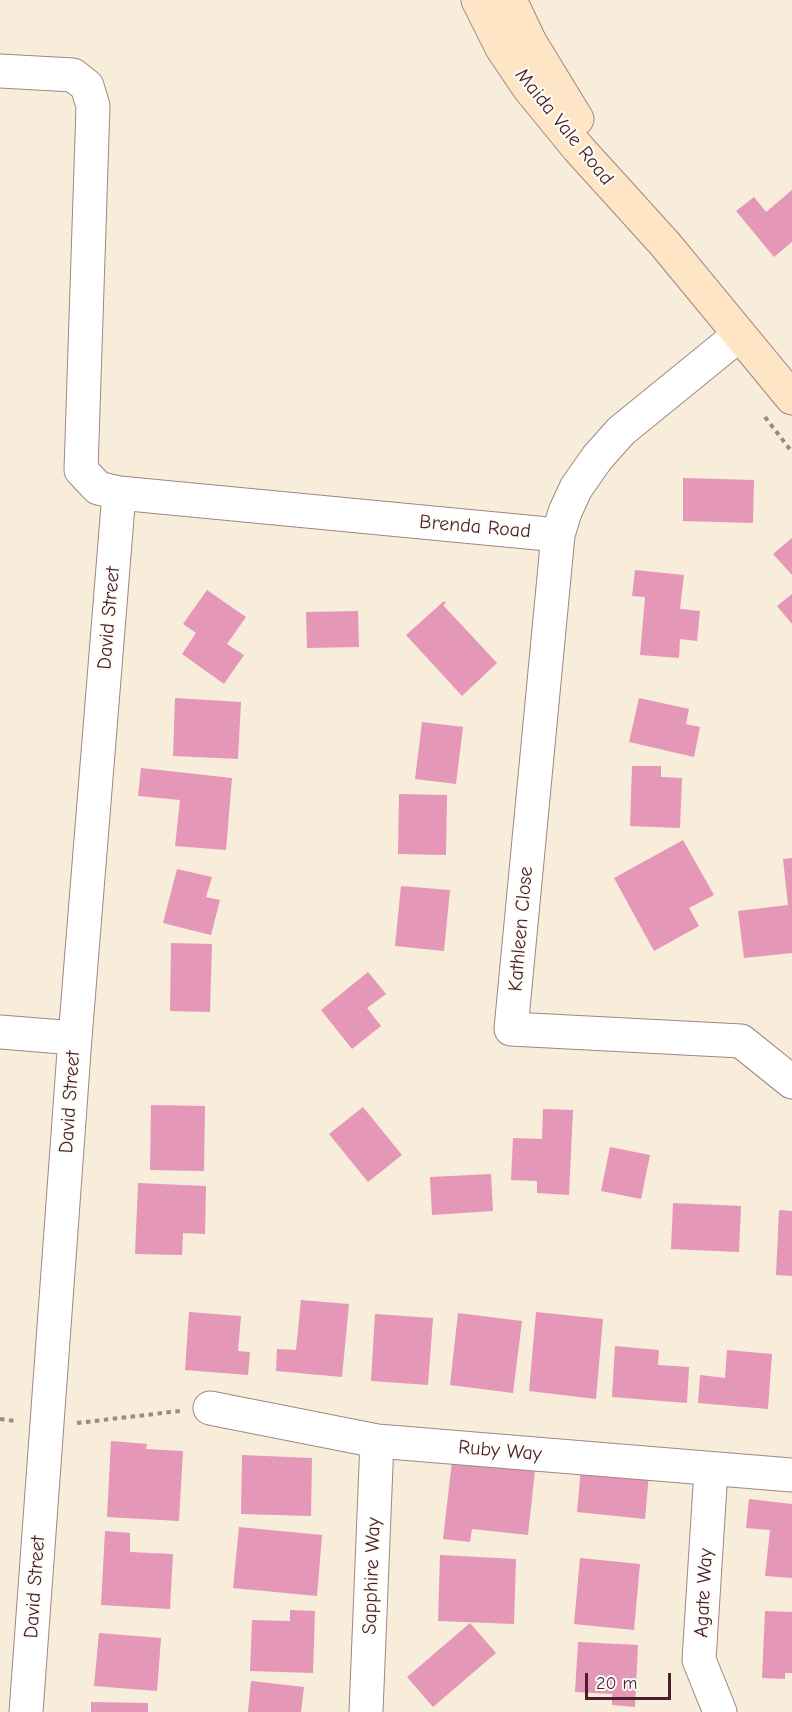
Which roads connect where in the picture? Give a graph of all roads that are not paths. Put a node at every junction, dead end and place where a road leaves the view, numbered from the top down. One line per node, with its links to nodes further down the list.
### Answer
1 (478, 0): 4 (main road, Maida Vale Road)
2 (510, 0): 4 (main road, Maida Vale Road)
3 (0, 72): 7 (street, Brenda Road)
4 (665, 243): 5 (main road, Maida Vale Road)
5 (739, 335): 6 (main road, Maida Vale Road); 8 (street, Brenda Road)
6 (792, 398)
7 (118, 493): 8 (street, Brenda Road); 10 (street, David Street)
8 (558, 535): 11 (street, Kathleen Close)
9 (0, 1032): 10 (street)
10 (75, 1038): 16 (street, David Street)
11 (792, 1082)
12 (210, 1408): 13 (street, Ruby Way)
13 (377, 1441): 14 (street, Ruby Way); 17 (street, Sapphire Way)
14 (711, 1470): 15 (street, Ruby Way); 18 (street, Agate Way)
15 (792, 1475)
16 (26, 1712)
17 (366, 1712)
18 (720, 1712)

